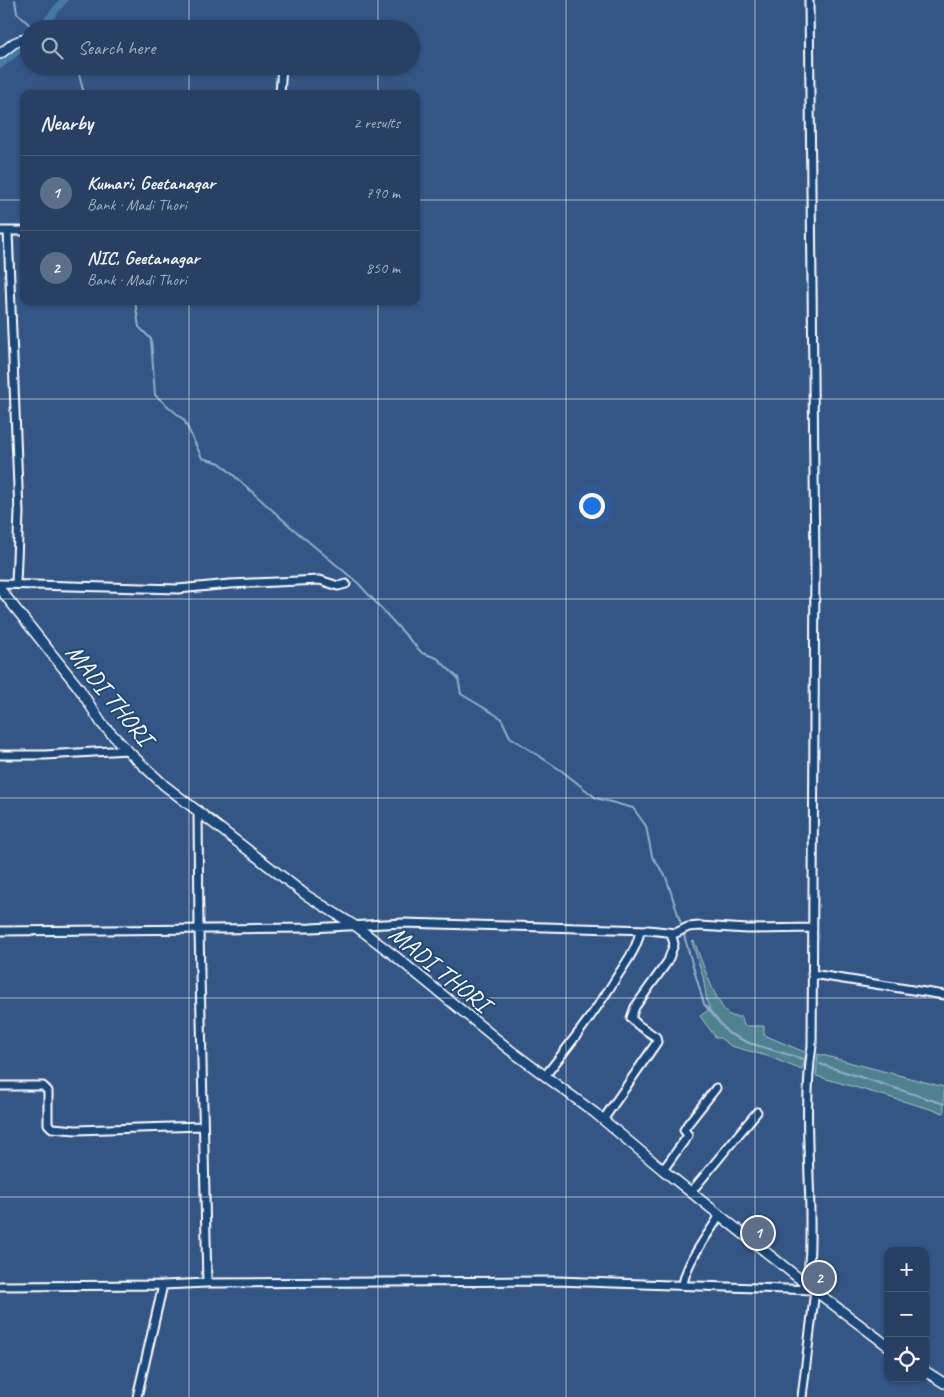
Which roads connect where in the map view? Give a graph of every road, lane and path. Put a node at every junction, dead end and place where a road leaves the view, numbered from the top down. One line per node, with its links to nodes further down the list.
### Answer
1 (809, 0): 17 (street)
2 (20, 40): 3 (main road)
3 (0, 54)
4 (281, 75): 5 (street)
5 (280, 90)
6 (0, 231): 7 (street)
7 (8, 231): 8 (street); 10 (street)
8 (20, 231)
9 (0, 584): 10 (street)
10 (16, 584): 11 (street)
11 (346, 584)
12 (0, 589): 13 (main road, MADI THORI)
13 (127, 750): 14 (street); 15 (main road, MADI THORI)
14 (0, 755)
15 (198, 810): 16 (main road, MADI THORI); 18 (street)
16 (357, 927): 18 (street); 19 (street); 24 (main road, MADI THORI)
17 (813, 928): 21 (street); 22 (street)
18 (199, 930): 20 (street); 29 (street)
19 (640, 930): 21 (street); 24 (street)
20 (0, 931)
21 (674, 933): 28 (street)
22 (812, 974): 23 (street); 34 (street)
23 (944, 995)
24 (545, 1076): 28 (main road, MADI THORI)
25 (0, 1086): 29 (street)
26 (716, 1088): 30 (street)
27 (757, 1112): 31 (street)
28 (603, 1120): 30 (main road, MADI THORI)
29 (203, 1126): 33 (street)
30 (663, 1170): 31 (main road, MADI THORI)
31 (691, 1192): 32 (main road, MADI THORI)
32 (720, 1215): 34 (main road, MADI THORI); 36 (street)
33 (207, 1283): 35 (street); 36 (street)
34 (806, 1284): 38 (main road, MADI THORI)
35 (163, 1285): 37 (street); 42 (street)
36 (683, 1285): 38 (street)
37 (0, 1286)
38 (815, 1290): 39 (main road, MADI THORI); 43 (street)
39 (884, 1343)
40 (929, 1374): 41 (main road)
41 (944, 1383)
42 (137, 1397)
43 (802, 1397)

